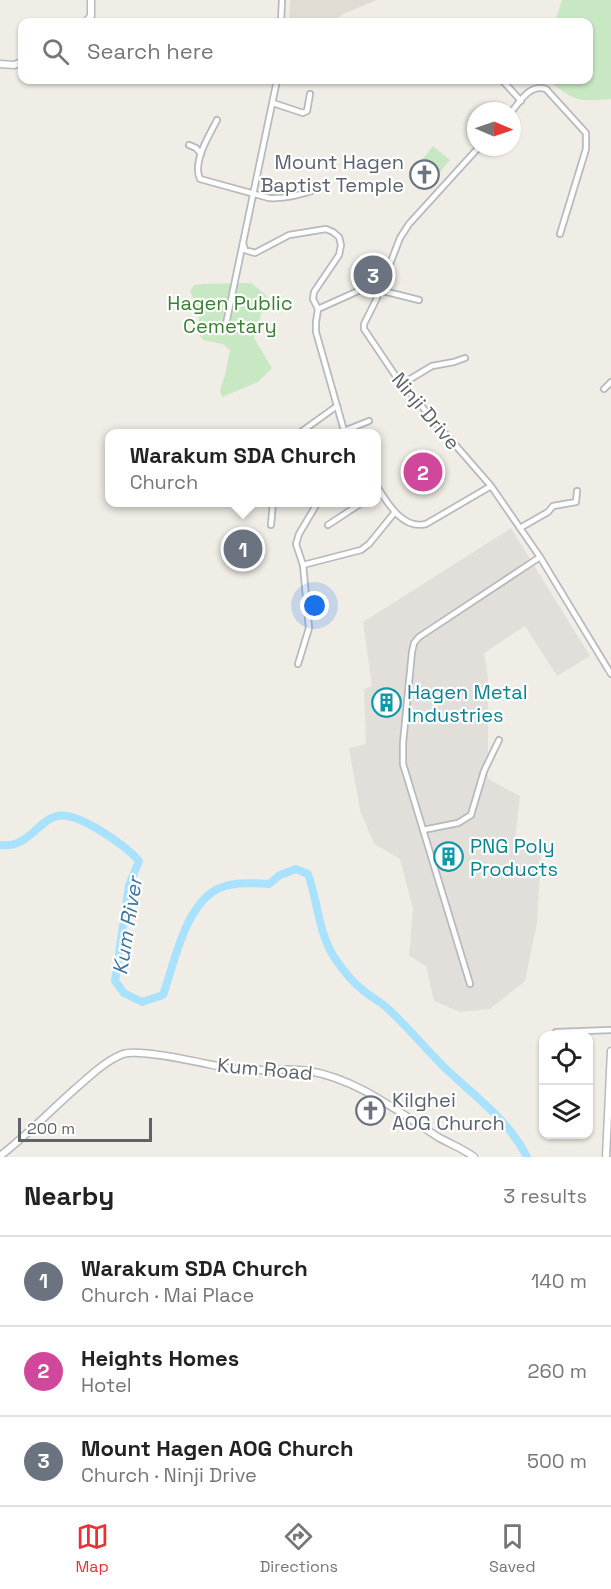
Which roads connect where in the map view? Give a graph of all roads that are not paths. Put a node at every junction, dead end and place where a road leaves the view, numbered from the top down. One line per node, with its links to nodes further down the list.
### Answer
1 (91, 0): 3 (street)
2 (282, 0): 4 (street)
3 (89, 18)
4 (281, 18)
5 (0, 64): 6 (street)
6 (18, 64)
7 (276, 84): 11 (street)
8 (506, 84): 10 (street)
9 (310, 94): 11 (street)
10 (521, 101): 18 (street)
11 (273, 103): 17 (street)
12 (218, 120): 14 (street)
13 (189, 145): 14 (street)
14 (201, 154): 17 (street)
15 (471, 156): 20 (street, Ninji Drive)
16 (317, 189): 17 (street)
17 (252, 194): 19 (street)
18 (560, 234)
19 (243, 243): 22 (street); 23 (street)
20 (376, 289): 21 (street); 22 (street); 26 (street, Ninji Drive)
21 (419, 300)
22 (318, 309): 28 (street)
23 (226, 324)
24 (465, 358): 26 (street)
25 (611, 382): 27 (street)
26 (402, 384): 33 (street, Ninji Drive)
27 (604, 389)
28 (337, 406): 30 (street); 31 (street)
29 (369, 421): 32 (street)
30 (305, 429)
31 (343, 429)
32 (351, 429)
33 (491, 486): 39 (street); 42 (street, Ninji Drive)
34 (577, 491): 42 (street)
35 (381, 496): 39 (street)
36 (273, 507): 40 (street)
37 (315, 507): 44 (street)
38 (355, 507): 41 (street)
39 (395, 512): 44 (street)
40 (271, 525)
41 (328, 525)
42 (520, 528): 43 (street, Ninji Drive)
43 (540, 557): 46 (street, Ninji Drive); 48 (street)
44 (303, 565): 45 (street)
45 (298, 664)
46 (611, 674)
47 (499, 740): 48 (street)
48 (423, 830): 49 (street)
49 (470, 984)
50 (611, 1030): 51 (street)
51 (584, 1031)
52 (611, 1051): 53 (street)
53 (609, 1094): 54 (street); 57 (street)
54 (611, 1101)
55 (0, 1156): 56 (street, Kum Road)
56 (474, 1157)
57 (606, 1157)

